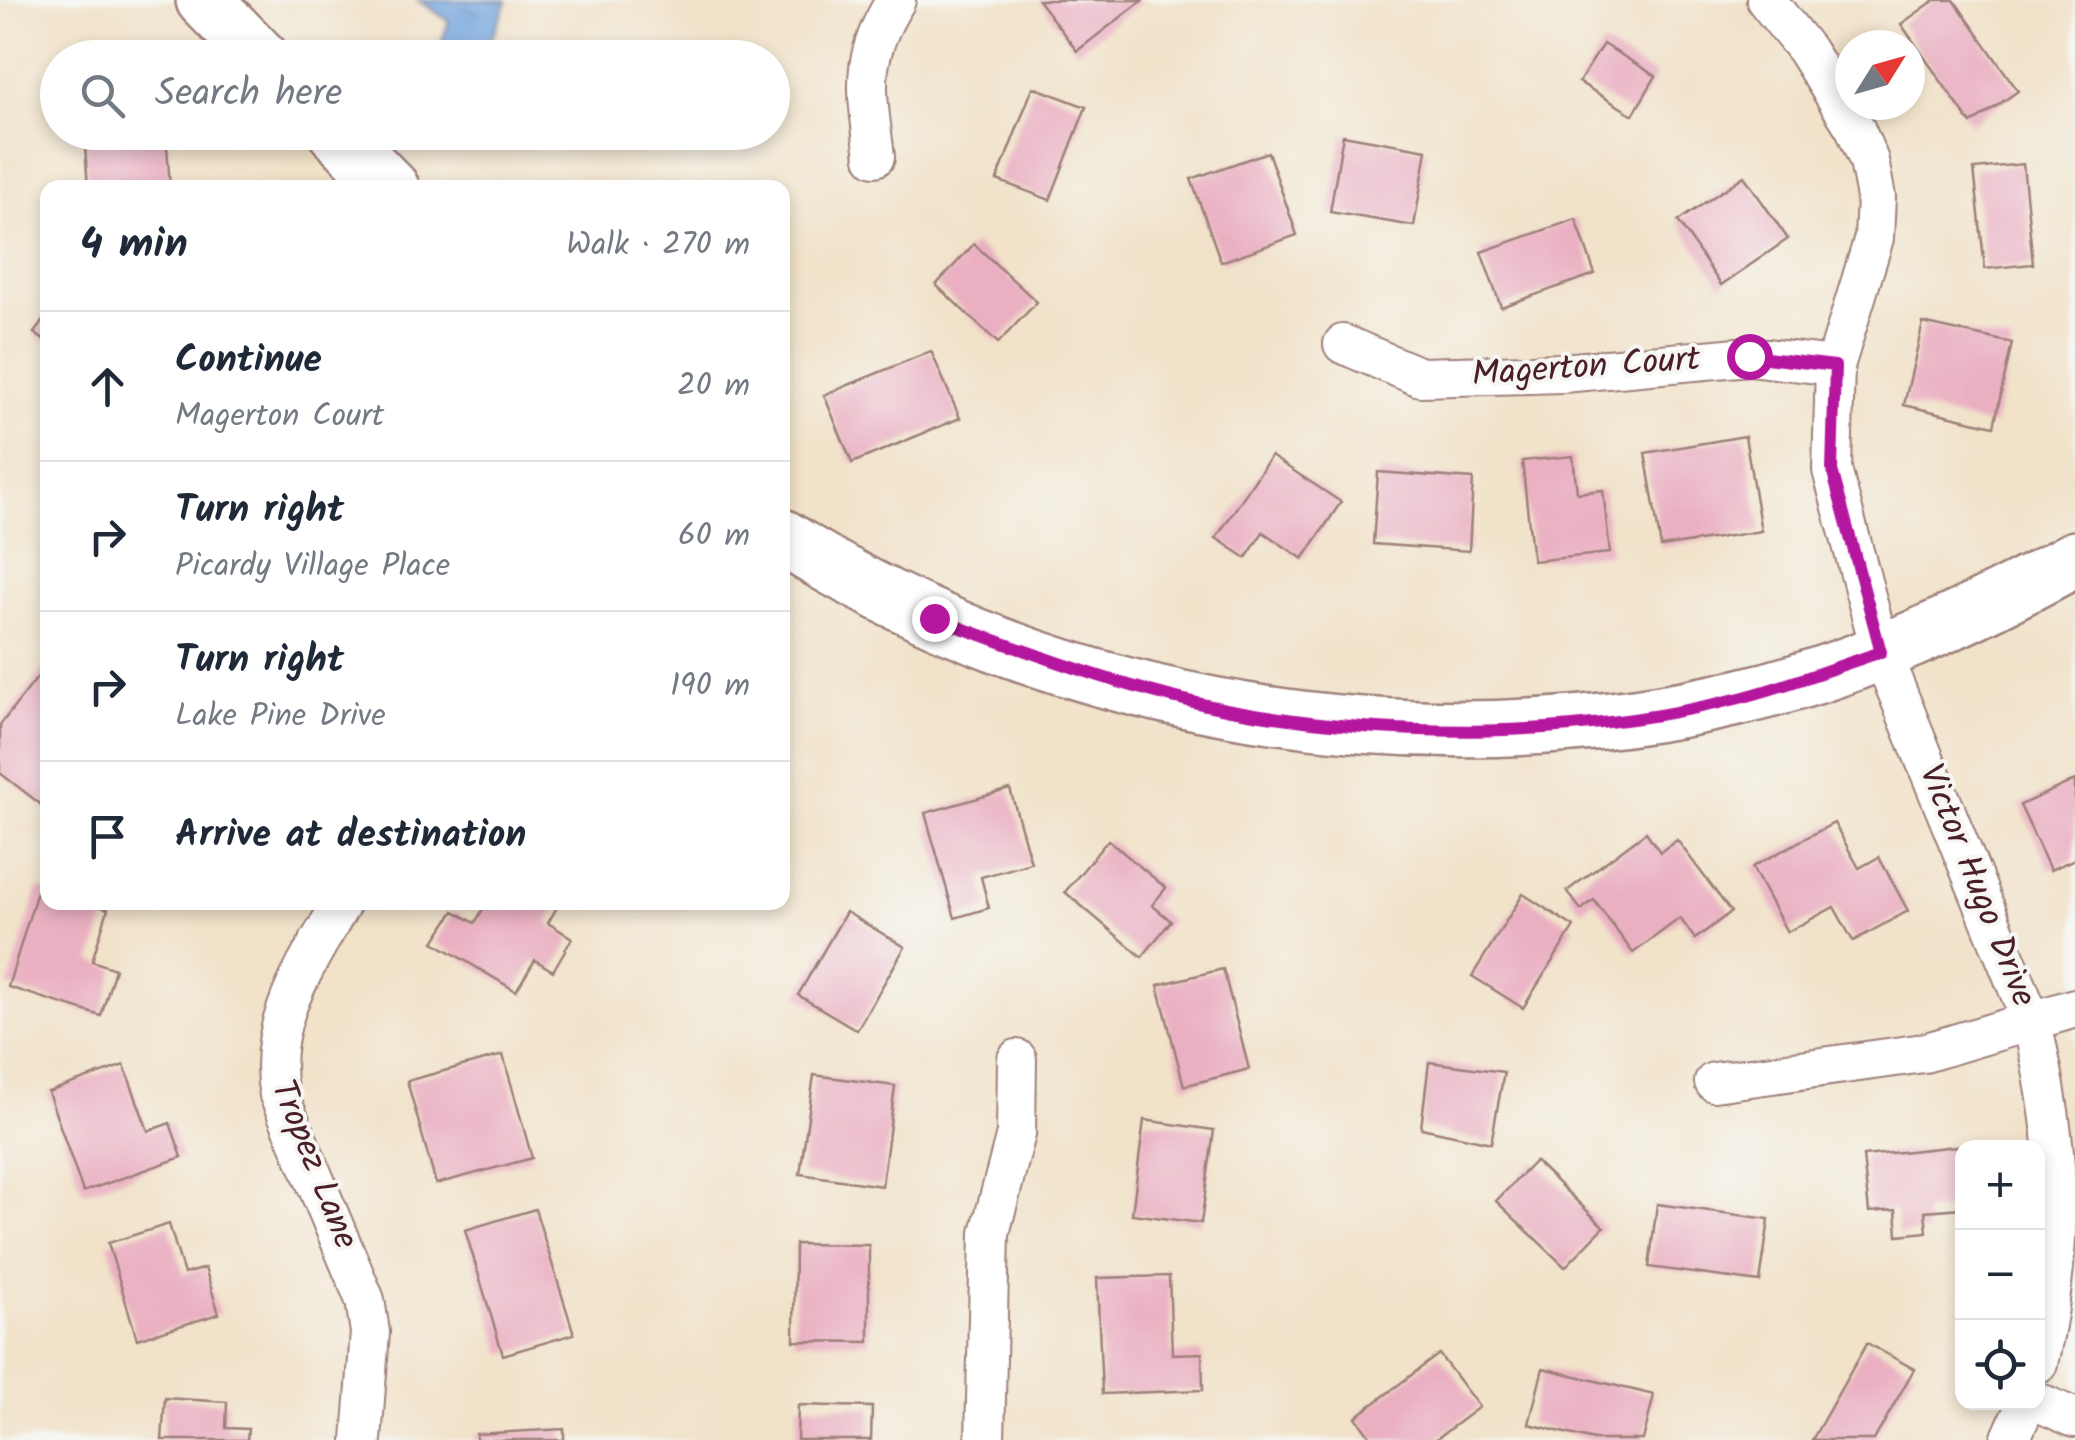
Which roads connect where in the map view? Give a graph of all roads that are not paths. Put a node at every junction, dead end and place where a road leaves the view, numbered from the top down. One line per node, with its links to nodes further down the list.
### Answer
1 (204, 0): 4 (main road)
2 (896, 0): 6 (street)
3 (1766, 0): 9 (street, Victor Hugo Drive)
4 (243, 40)
5 (353, 150): 7 (main road)
6 (875, 157)
7 (382, 180)
8 (1343, 344): 9 (street, Magerton Court)
9 (1835, 366): 12 (street, Victor Hugo Drive)
10 (790, 542): 12 (main road)
11 (2075, 560): 12 (main road)
12 (1881, 652): 15 (street, Victor Hugo Drive)
13 (337, 910): 22 (street, Tropez Lane)
14 (2075, 1008): 15 (street)
15 (2032, 1023): 17 (street); 18 (street, Victor Hugo Drive)
16 (1017, 1059): 23 (street)
17 (1714, 1082)
18 (2045, 1330)
19 (2045, 1405): 21 (street)
20 (2023, 1410): 24 (street)
21 (2075, 1418)
22 (362, 1440)
23 (986, 1440)
24 (2010, 1440)

